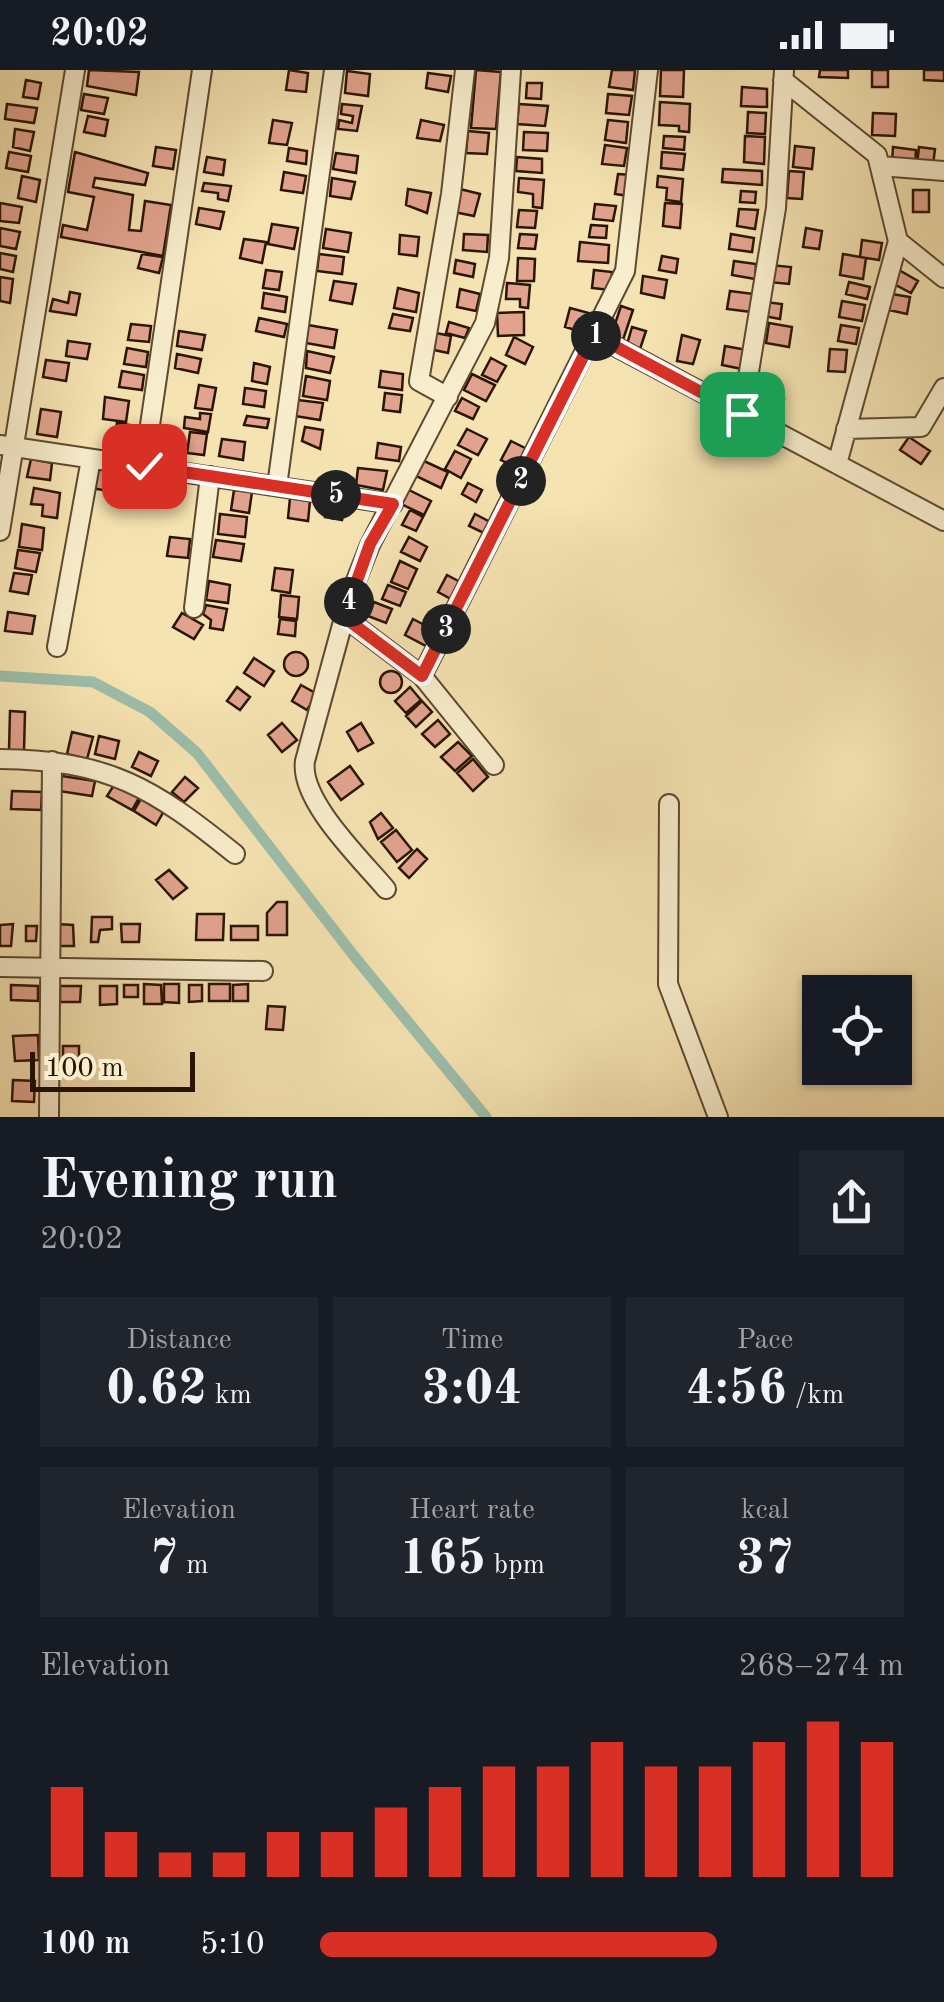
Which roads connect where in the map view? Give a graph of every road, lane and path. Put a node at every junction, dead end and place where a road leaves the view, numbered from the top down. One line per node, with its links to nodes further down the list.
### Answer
1 (75, 70): 17 (street)
2 (202, 70): 20 (street)
3 (334, 70): 22 (street)
4 (465, 70): 14 (street)
5 (511, 70): 14 (street)
6 (648, 70): 12 (street)
7 (784, 75): 8 (street); 15 (street)
8 (880, 166): 9 (street); 10 (street)
9 (944, 171)
10 (898, 241): 11 (street); 16 (street)
11 (944, 278)
12 (594, 335): 15 (street); 29 (street)
13 (944, 388): 16 (street)
14 (448, 397): 23 (street)
15 (742, 414): 19 (street)
16 (846, 429): 19 (street)
17 (6, 446): 18 (street); 25 (street)
18 (91, 459): 20 (street); 28 (street)
19 (837, 464): 24 (street)
20 (144, 466): 21 (street)
21 (210, 476): 22 (street); 26 (street)
22 (276, 486): 23 (street)
23 (393, 504): 27 (street)
24 (944, 521)
25 (0, 531)
26 (194, 608)
27 (344, 617): 29 (street); 35 (street)
28 (57, 647)
29 (422, 676): 32 (street)
30 (0, 760): 31 (street)
31 (52, 761): 34 (street); 36 (street)
32 (494, 765)
33 (670, 804): 40 (street)
34 (235, 854)
35 (386, 889)
36 (49, 967): 37 (street); 38 (street); 39 (street)
37 (0, 968)
38 (262, 971)
39 (49, 1117)
40 (718, 1117)

